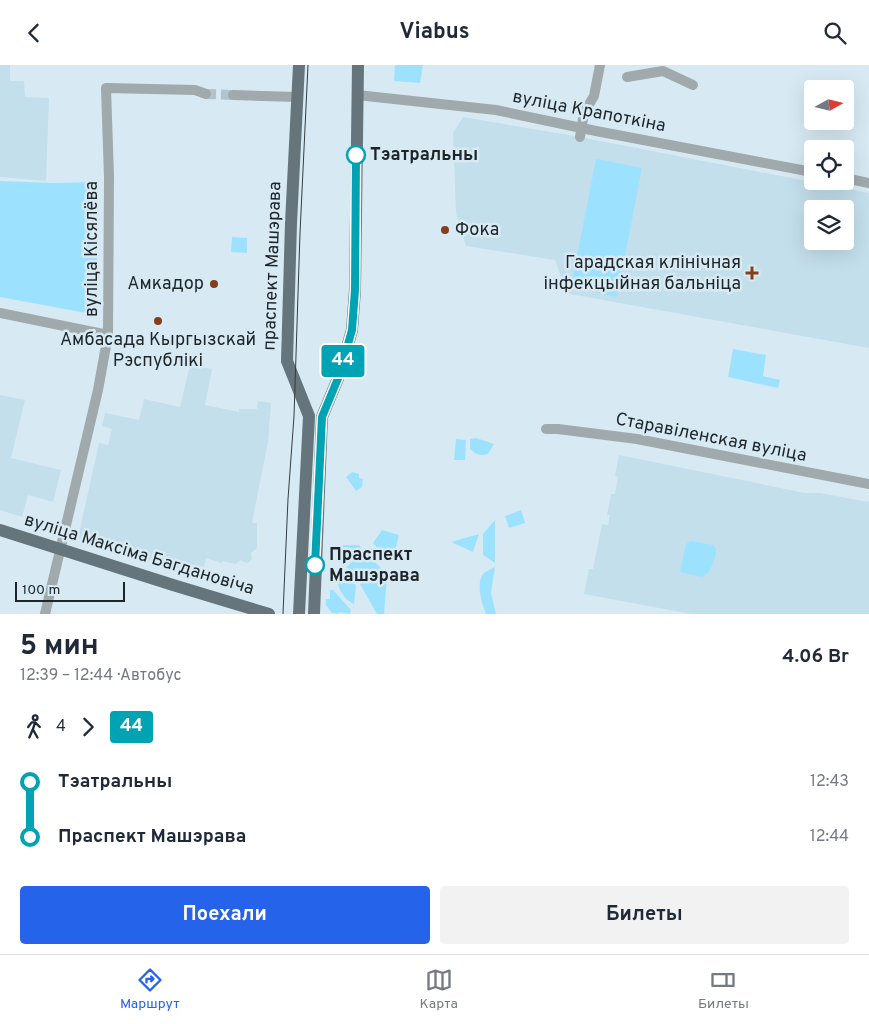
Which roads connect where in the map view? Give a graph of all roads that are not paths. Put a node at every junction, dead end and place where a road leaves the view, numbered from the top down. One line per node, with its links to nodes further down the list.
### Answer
1 (299, 65): 9 (main road, праспект Машэрава)
2 (358, 65): 8 (main road)
3 (600, 65): 10 (street)
4 (627, 77): 5 (street)
5 (693, 85)
6 (206, 94): 15 (street, вуліца Кісялёва)
7 (233, 95): 9 (street)
8 (357, 95): 10 (street, вуліца Крапоткіна); 17 (main road)
9 (297, 97): 16 (main road, праспект Машэрава)
10 (581, 132): 11 (street, вуліца Крапоткіна)
11 (804, 171)
12 (854, 180): 13 (street)
13 (869, 183)
14 (0, 313): 15 (street)
15 (108, 335): 21 (street, вуліца Кісялёва)
16 (309, 423): 17 (main road); 24 (main road, праспект Машэрава)
17 (322, 423): 25 (main road)
18 (546, 429): 19 (street, Старавіленская вуліца)
19 (869, 484)
20 (0, 530): 21 (main road, вуліца Максіма Багдановіча)
21 (60, 549): 22 (street, вуліца Кісялёва); 23 (main road, вуліца Максіма Багдановіча)
22 (45, 614)
23 (268, 614)
24 (298, 614)
25 (314, 614)

